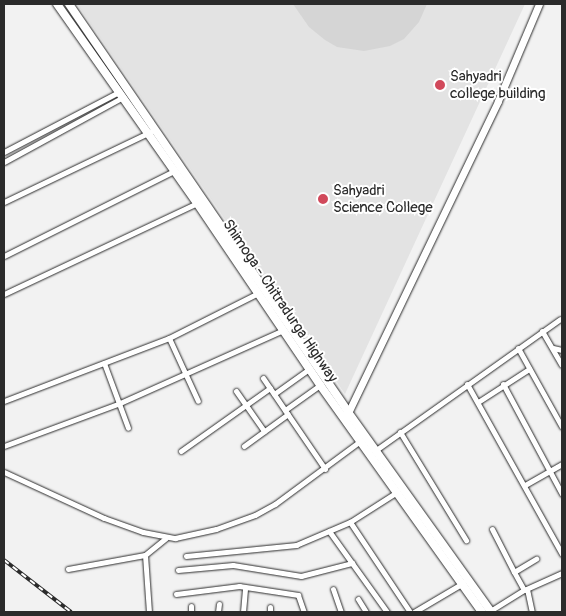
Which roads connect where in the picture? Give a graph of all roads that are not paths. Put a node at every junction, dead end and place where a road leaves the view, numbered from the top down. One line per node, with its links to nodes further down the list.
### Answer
1 (57, 4): 4 (main road, Shimoga - Chitradurga Highway)
2 (69, 4): 5 (main road, Shimoga - Chitradurga Highway)
3 (539, 4): 40 (street)
4 (121, 94): 6 (main road, Shimoga - Chitradurga Highway); 7 (street); 8 (street)
5 (155, 129): 6 (street); 40 (main road, Shimoga - Chitradurga Highway)
6 (147, 133): 9 (main road, Shimoga - Chitradurga Highway); 10 (street)
7 (4, 152)
8 (4, 162)
9 (174, 171): 11 (main road, Shimoga - Chitradurga Highway); 12 (street)
10 (4, 202)
11 (197, 202): 13 (main road, Shimoga - Chitradurga Highway); 14 (street)
12 (4, 256)
13 (258, 293): 16 (main road, Shimoga - Chitradurga Highway); 18 (street)
14 (4, 294)
15 (560, 319): 17 (street)
16 (283, 330): 24 (main road, Shimoga - Chitradurga Highway); 26 (street)
17 (542, 331): 19 (street); 20 (street)
18 (169, 338): 22 (street); 26 (street)
19 (518, 348): 25 (street); 28 (street)
20 (552, 348): 21 (street); 23 (street)
21 (562, 350)
22 (104, 363): 34 (street); 37 (street)
23 (562, 365)
24 (309, 369): 30 (main road, Shimoga - Chitradurga Highway); 33 (street)
25 (529, 369): 29 (street); 41 (street)
26 (187, 375): 35 (street); 37 (street)
27 (263, 378): 31 (street)
28 (467, 384): 36 (street); 44 (street)
29 (503, 384): 36 (street); 53 (street)
30 (320, 385): 39 (street); 40 (main road, Shimoga - Chitradurga Highway)
31 (270, 388): 33 (street); 38 (street)
32 (236, 391): 38 (street)
33 (274, 394): 39 (street)
34 (4, 401)
35 (198, 401)
36 (478, 402): 54 (street)
37 (120, 403): 42 (street); 46 (street)
38 (247, 404): 43 (street); 49 (street)
39 (286, 412): 43 (street); 51 (street)
40 (346, 416): 45 (main road, Shimoga - Chitradurga Highway); 48 (main road, Shimoga - Chitradurga Highway)
41 (562, 427)
42 (128, 428)
43 (264, 431): 47 (street)
44 (400, 432): 48 (street); 61 (street)
45 (360, 441): 51 (street); 55 (main road, Shimoga - Chitradurga Highway)
46 (4, 446)
47 (244, 446)
48 (376, 450): 71 (main road, Shimoga - Chitradurga Highway)
49 (181, 451)
50 (562, 464): 53 (street)
51 (325, 468): 60 (street)
52 (4, 472): 60 (street)
53 (549, 472): 54 (street); 56 (street)
54 (525, 485): 63 (street)
55 (397, 492): 57 (street); 71 (main road, Shimoga - Chitradurga Highway)
56 (562, 494)
57 (350, 522): 59 (street); 87 (street)
58 (492, 528): 69 (street)
59 (330, 531): 64 (street); 66 (street)
60 (166, 538): 62 (street)
61 (466, 540)
62 (145, 554): 67 (street); 79 (street)
63 (562, 554)
64 (186, 556)
65 (536, 559): 69 (street)
66 (352, 563): 68 (street); 86 (street)
67 (68, 569)
68 (178, 570)
69 (514, 572): 74 (street)
70 (562, 573): 74 (street)
71 (465, 582): 88 (street); 89 (main road, Shimoga - Chitradurga Highway)
72 (245, 588): 75 (street); 82 (street); 83 (street)
73 (333, 589): 84 (street)
74 (525, 589): 89 (street); 90 (street)
75 (176, 594)
76 (358, 599): 85 (street)
77 (219, 604): 81 (street)
78 (191, 606): 80 (street)
79 (149, 612)
80 (191, 612)
81 (218, 612)
82 (243, 612)
83 (304, 612)
84 (341, 612)
85 (366, 612)
86 (387, 612)
87 (410, 612)
88 (414, 612)
89 (488, 612)
90 (531, 612)

